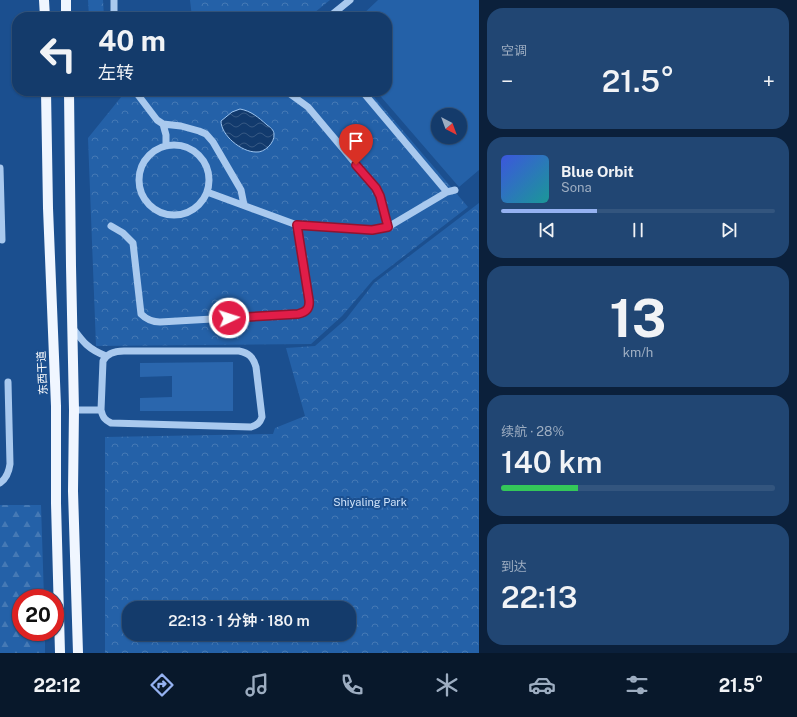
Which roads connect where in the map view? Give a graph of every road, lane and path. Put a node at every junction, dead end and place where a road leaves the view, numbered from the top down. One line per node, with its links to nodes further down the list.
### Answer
1 (44, 0): 5 (main road)
2 (66, 0): 6 (main road)
3 (114, 0): 7 (street)
4 (350, 0): 8 (street)
5 (45, 12)
6 (66, 12)
7 (114, 12)
8 (335, 12)
9 (46, 96): 31 (main road, 东西干道)
10 (69, 96): 25 (main road)
11 (139, 96): 14 (street)
12 (293, 96): 23 (street)
13 (366, 96): 19 (street)
14 (163, 124): 15 (street); 20 (street)
15 (166, 145): 18 (street); 18 (street)
16 (0, 168): 24 (street)
17 (455, 190): 19 (street)
18 (207, 192): 20 (street)
19 (446, 192): 23 (street)
20 (244, 205): 21 (street)
21 (297, 225): 22 (street); 23 (street)
22 (111, 226)
23 (388, 227)
24 (2, 240)
25 (72, 325): 26 (street); 28 (main road)
26 (106, 356): 29 (street); 29 (street)
27 (8, 382): 30 (street)
28 (74, 410): 29 (street); 32 (main road)
29 (101, 410)
30 (0, 483)
31 (60, 653)
32 (78, 653)

